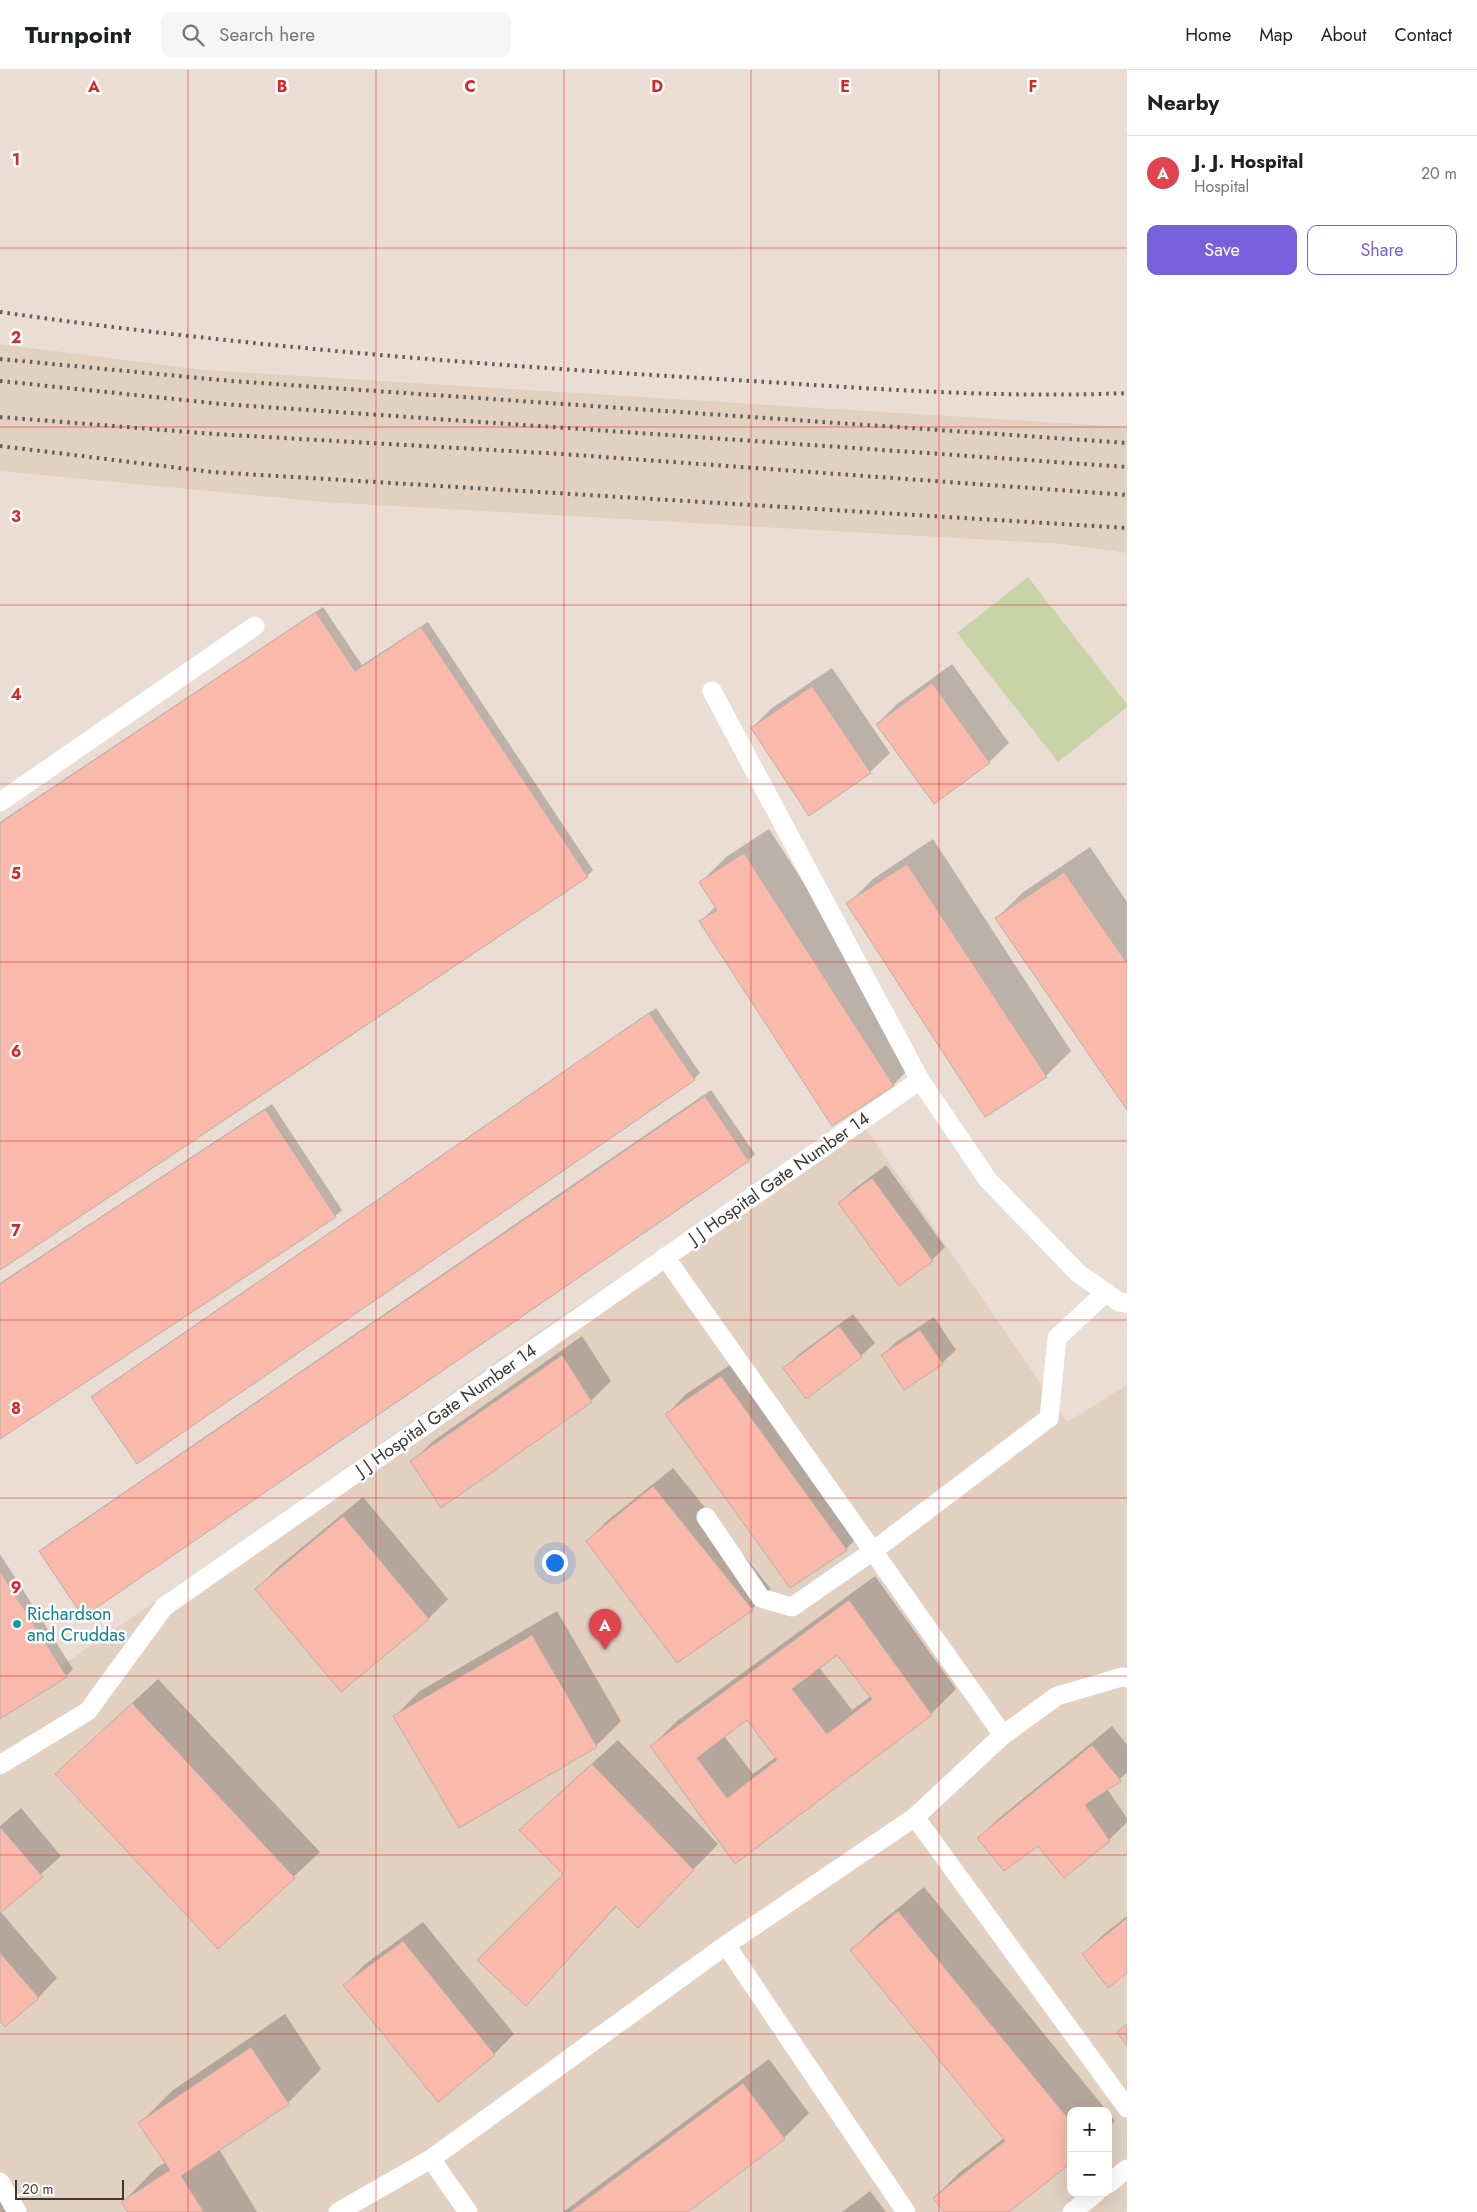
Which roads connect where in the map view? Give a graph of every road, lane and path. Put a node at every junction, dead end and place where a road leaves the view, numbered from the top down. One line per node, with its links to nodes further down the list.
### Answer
1 (255, 626): 3 (lane)
2 (712, 690): 4 (lane)
3 (0, 802)
4 (920, 1080): 5 (lane, J J Hospital Gate Number 14); 6 (lane)
5 (665, 1257): 9 (lane); 12 (lane, J J Hospital Gate Number 14)
6 (1106, 1292): 7 (lane); 9 (lane)
7 (1127, 1303)
8 (706, 1517): 9 (lane)
9 (873, 1551): 11 (lane)
10 (1127, 1678): 11 (lane)
11 (1003, 1734): 13 (lane)
12 (0, 1765)
13 (915, 1817): 14 (lane); 15 (lane)
14 (726, 1946): 16 (lane); 24 (lane)
15 (1127, 2108)
16 (430, 2159): 22 (lane); 23 (lane)
17 (1127, 2169): 18 (lane)
18 (1112, 2181)
19 (0, 2182): 21 (lane)
20 (1091, 2197): 25 (lane)
21 (17, 2212)
22 (338, 2212)
23 (468, 2212)
24 (906, 2212)
25 (1072, 2212)

